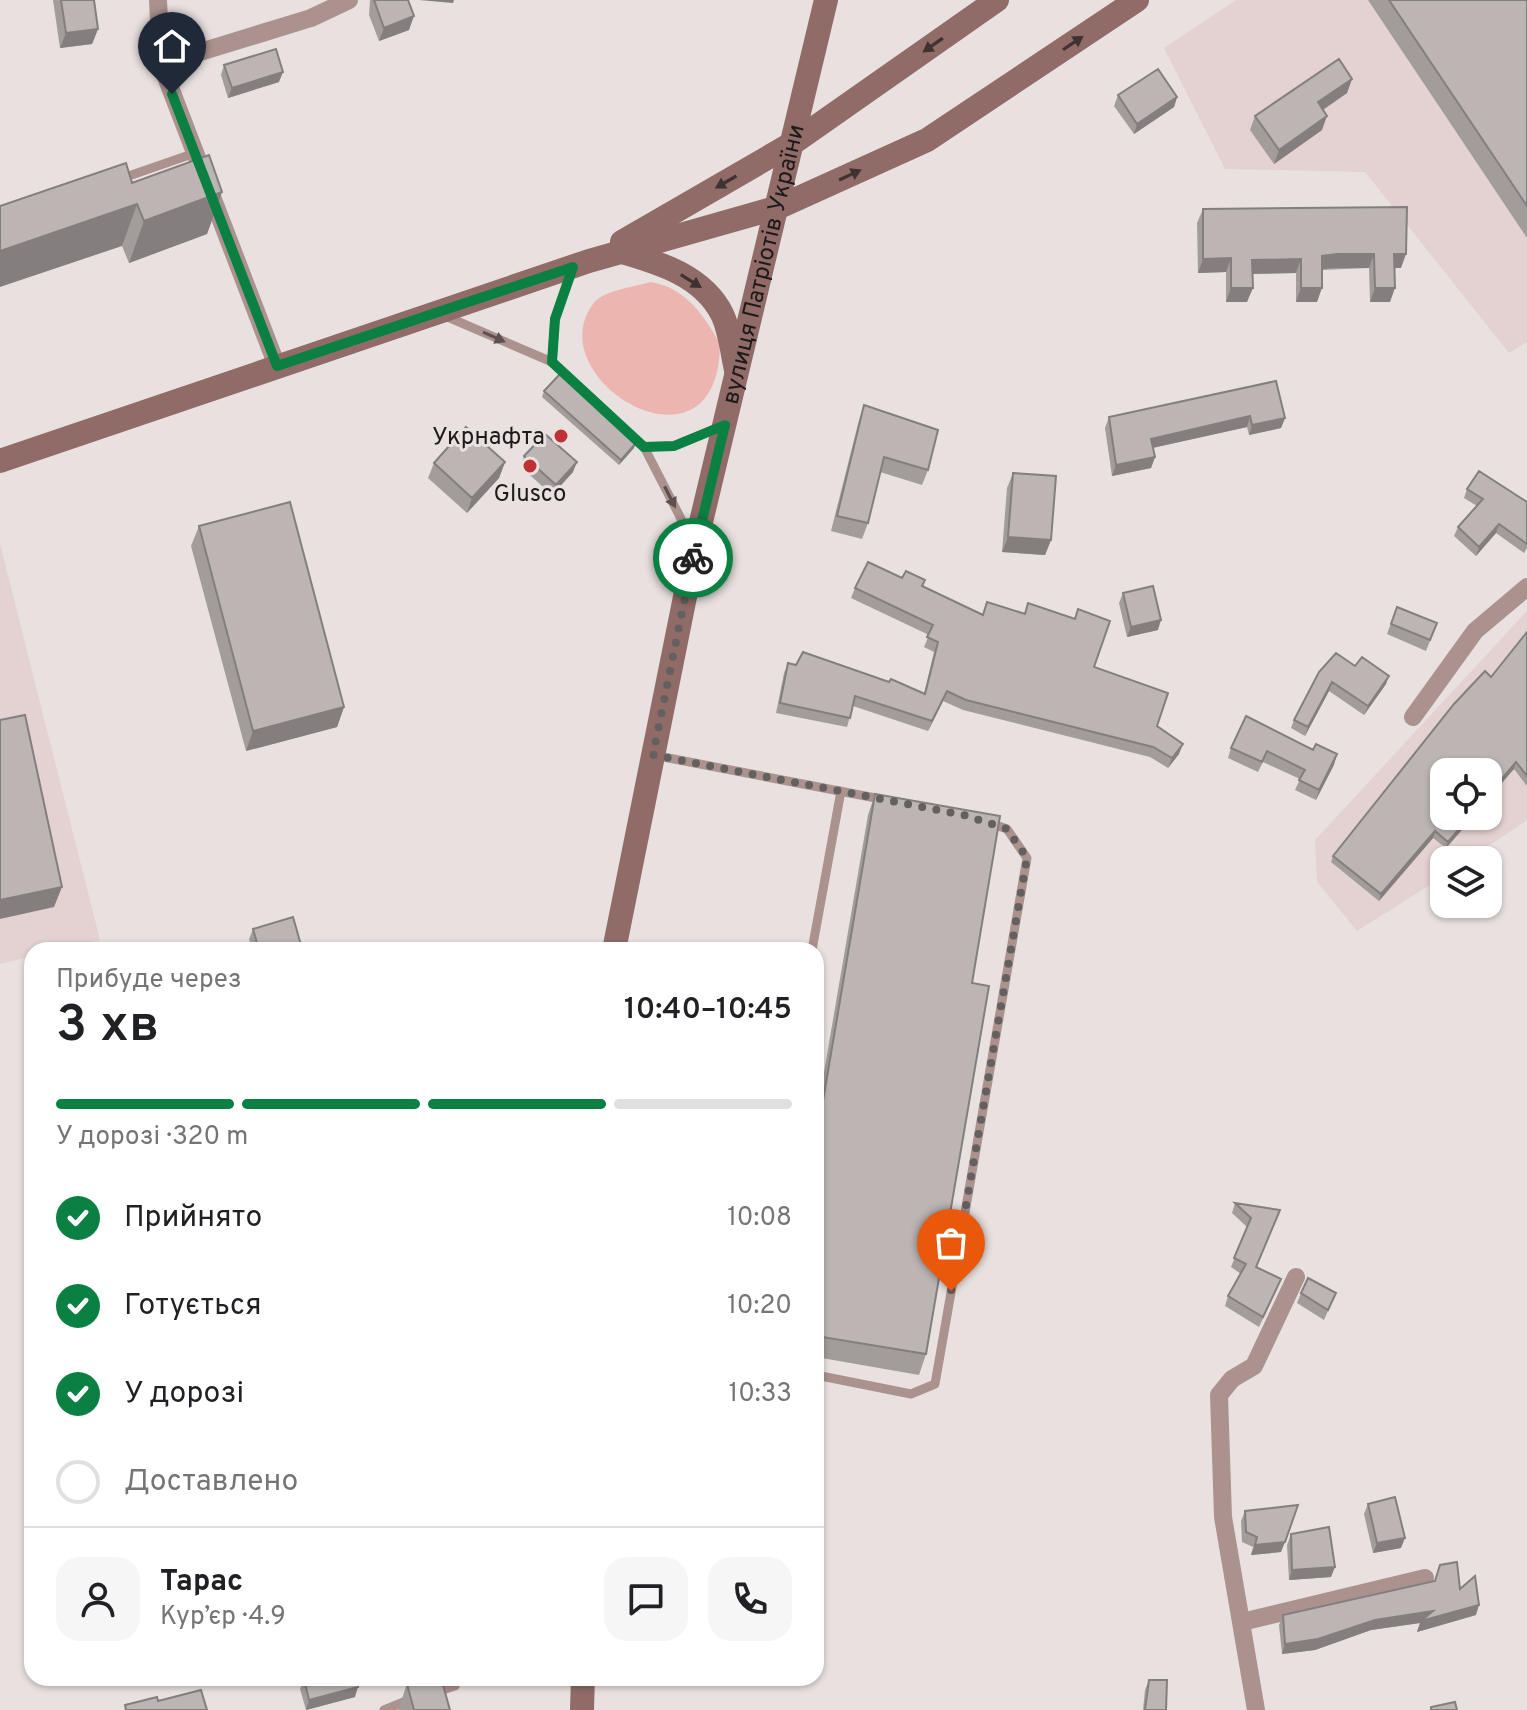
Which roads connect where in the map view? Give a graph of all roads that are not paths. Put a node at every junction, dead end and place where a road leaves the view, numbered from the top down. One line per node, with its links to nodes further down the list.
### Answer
1 (158, 0): 6 (street)
2 (349, 0): 6 (street)
3 (826, 0): 7 (main road, вулиця Патріотів України)
4 (997, 0): 7 (main road, one-way to 7)
5 (1137, 0): 10 (main road, one-way to 5)
6 (161, 64): 8 (street)
7 (793, 143): 10 (main road, вулиця Патріотів України); 12 (main road, one-way to 12)
8 (195, 153): 9 (lane); 15 (street)
9 (105, 184)
10 (779, 207): 11 (main road); 16 (main road, вулиця Патріотів України)
11 (620, 252): 12 (main road); 16 (main road, one-way to 16)
12 (581, 264): 13 (main road); 14 (lane)
13 (436, 312): 14 (lane, one-way to 14); 15 (main road)
14 (552, 362): 18 (lane)
15 (277, 366): 19 (main road)
16 (738, 376): 17 (main road, вулиця Патріотів України)
17 (725, 425): 18 (lane); 20 (main road, вулиця Патріотів України)
18 (644, 447): 20 (lane, one-way to 20)
19 (0, 461)
20 (695, 547): 23 (main road, вулиця Патріотів України)
21 (1527, 587): 22 (street)
22 (1413, 717)
23 (653, 755): 24 (lane); 27 (main road, вулиця Патріотів України)
24 (841, 791): 25 (lane); 28 (lane)
25 (902, 803)
26 (978, 819): 30 (lane)
27 (616, 942)
28 (813, 942)
29 (1296, 1277): 32 (street)
30 (824, 1377)
31 (1425, 1578): 32 (street)
32 (1242, 1622): 37 (street)
33 (455, 1686): 35 (lane)
34 (583, 1686): 36 (main road)
35 (384, 1710)
36 (582, 1710)
37 (1256, 1710)

